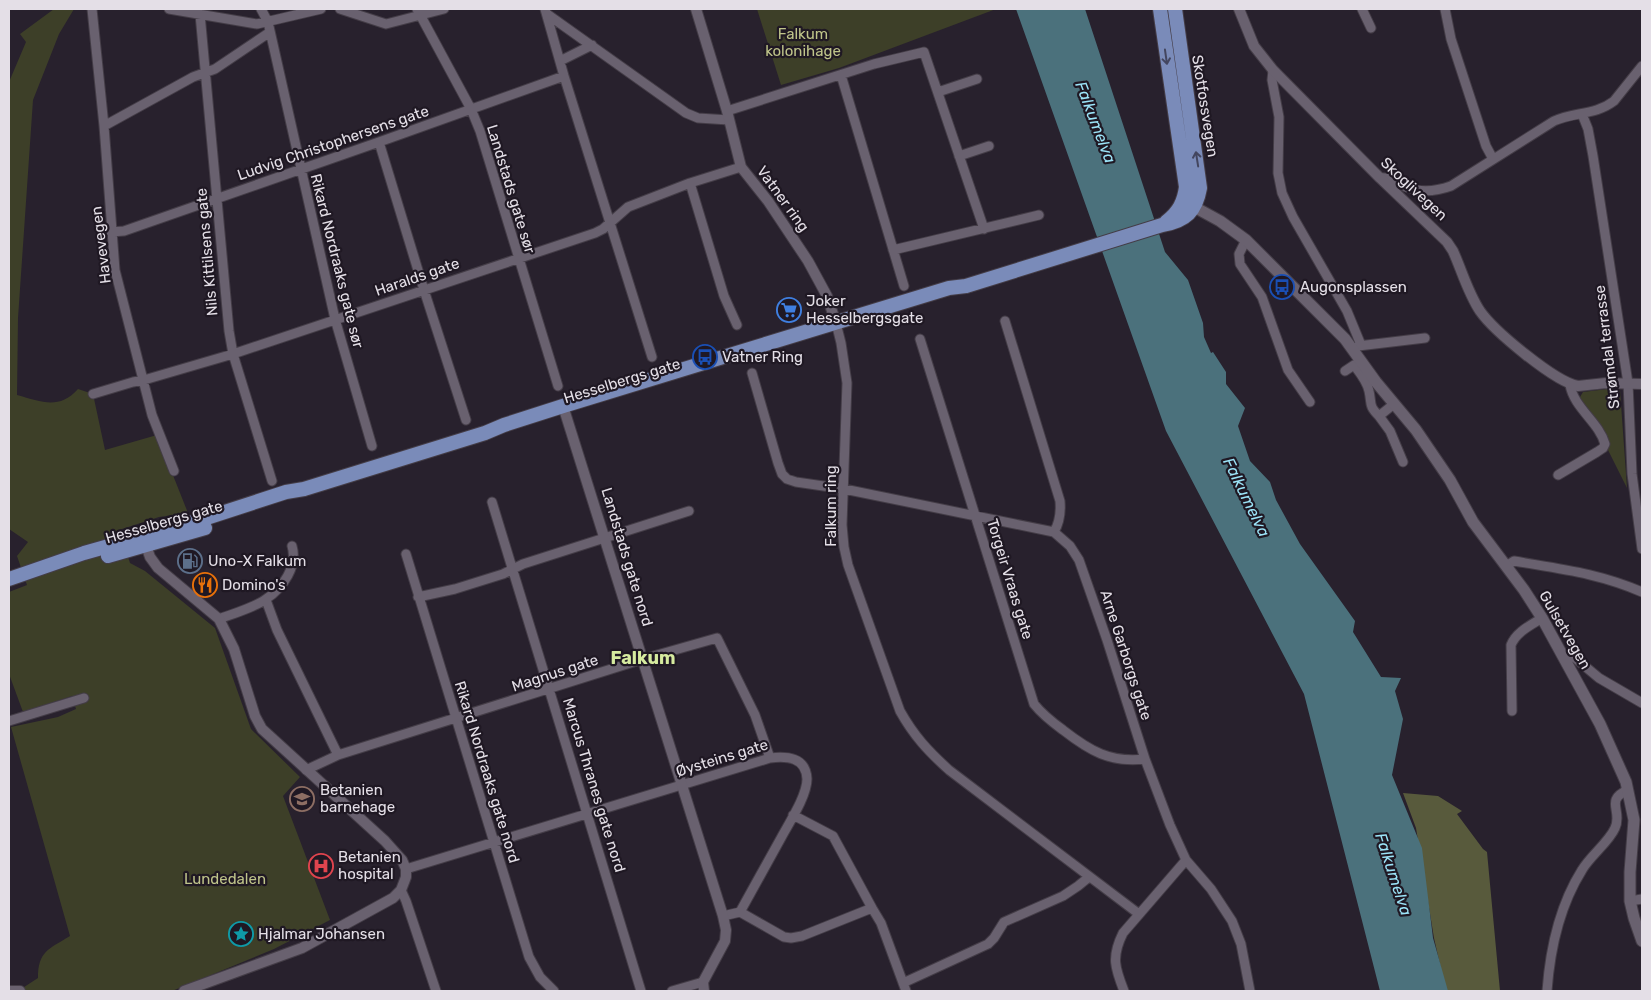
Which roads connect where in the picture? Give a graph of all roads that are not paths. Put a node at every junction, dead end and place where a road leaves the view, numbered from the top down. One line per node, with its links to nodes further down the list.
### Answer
1 (92, 9): 31 (street, Havevegen)
2 (169, 9): 15 (street)
3 (261, 9): 16 (street, Rikard Nordraaks gate sør)
4 (321, 9): 16 (street)
5 (340, 9): 14 (street)
6 (444, 9): 14 (street)
7 (696, 9): 30 (street, Vatner ring)
8 (1160, 9): 41 (main road, Skotfossvegen, one-way to 41)
9 (1175, 9): 41 (main road, Skotfossvegen, one-way to 9)
10 (1239, 9): 22 (street, Skoglivegen)
11 (1362, 9): 17 (street)
12 (1445, 9): 35 (street)
13 (546, 11): 19 (street); 20 (street)
14 (419, 12): 28 (street, Landstads gate sør)
15 (200, 14): 16 (street); 23 (street, Nils Kittilsens gate)
16 (268, 22): 18 (street, Rikard Nordraaks gate sør)
17 (1371, 28)
18 (270, 32): 23 (street); 37 (street, Rikard Nordraaks gate sør)
19 (592, 45): 20 (street); 30 (street)
20 (560, 61): 25 (street)
21 (1642, 66): 29 (street)
22 (1273, 70): 38 (street, Skoglivegen); 57 (street)
23 (205, 73): 31 (street); 40 (street, Nils Kittilsens gate)
24 (840, 75): 27 (street); 30 (street); 47 (street)
25 (564, 76): 28 (street, Ludvig Christophersens gate); 43 (street)
26 (977, 79): 27 (street)
27 (938, 92): 34 (street)
28 (471, 109): 32 (street, Ludvig Christophersens gate); 48 (street, Landstads gate sør)
29 (1582, 114): 35 (street); 63 (street, Strømdal terrasse)
30 (728, 116): 36 (street, Vatner ring)
31 (104, 126): 45 (street, Havevegen)
32 (379, 142): 37 (street, Ludvig Christophersens gate); 50 (street)
33 (989, 146): 34 (street)
34 (960, 159): 44 (street)
35 (1493, 159): 38 (street)
36 (741, 167): 39 (street, Haralds gate); 54 (street, Vatner ring)
37 (300, 169): 40 (street, Ludvig Christophersens gate); 51 (street, Rikard Nordraaks gate sør)
38 (1380, 178): 65 (street, Skoglivegen)
39 (690, 183): 43 (street, Haralds gate); 53 (street)
40 (216, 199): 45 (street, Ludvig Christophersens gate); 58 (street, Nils Kittilsens gate)
41 (1189, 204): 46 (main road, Gulsetvegen); 54 (main road, Hesselbergs gate)
42 (1039, 215): 44 (street)
43 (610, 222): 48 (street, Haralds gate); 59 (street)
44 (984, 229): 47 (street)
45 (111, 232): 62 (street, Havevegen)
46 (1246, 240): 57 (main road, Gulsetvegen); 68 (street)
47 (893, 250): 49 (street)
48 (518, 258): 50 (street, Haralds gate); 66 (street, Landstads gate sør)
49 (904, 286)
50 (424, 290): 51 (street, Haralds gate); 72 (street)
51 (335, 319): 58 (street, Haralds gate); 73 (street, Rikard Nordraaks gate sør)
52 (1005, 321): 82 (street)
53 (737, 325)
54 (837, 328): 70 (main road, Hesselbergs gate); 78 (street, Falkum ring)
55 (1425, 338): 57 (street)
56 (920, 339): 81 (street, Torgeir Vraas gate)
57 (1357, 347): 69 (main road, Gulsetvegen)
58 (232, 354): 62 (street, Haralds gate); 77 (street, Nils Kittilsens gate)
59 (652, 356)
60 (1345, 371): 71 (street)
61 (752, 373): 78 (street)
62 (144, 380): 67 (street, Haralds gate); 75 (street, Havevegen)
63 (1628, 383): 64 (street); 65 (street); 86 (street, Strømdal terrasse)
64 (1642, 384)
65 (1570, 385): 76 (street)
66 (558, 386)
67 (93, 394)
68 (1310, 402)
69 (1394, 404): 71 (street); 88 (main road, Gulsetvegen)
70 (564, 411): 83 (street, Landstads gate nord); 84 (main road, Hesselbergs gate)
71 (1379, 416): 74 (street)
72 (466, 420)
73 (372, 446)
74 (1402, 462)
75 (174, 471)
76 (1558, 475)
77 (272, 481)
78 (844, 489): 81 (street); 115 (street, Falkum ring)
79 (492, 502): 89 (street, Marcus Thranes gate nord)
80 (689, 511): 83 (street)
81 (976, 516): 82 (street); 106 (street, Torgeir Vraas gate)
82 (1054, 532): 106 (street, Arne Garborgs gate)
83 (605, 537): 89 (street); 97 (street, Landstads gate nord)
84 (144, 541): 90 (main road, Hesselbergs gate); 95 (street)
85 (292, 546): 93 (street)
86 (1642, 549)
87 (406, 554): 92 (street, Rikard Nordraaks gate nord)
88 (1506, 566): 91 (street); 94 (main road, Gulsetvegen)
89 (512, 569): 92 (street); 98 (street, Marcus Thranes gate nord)
90 (9, 579)
91 (1642, 592)
92 (418, 597): 102 (street, Rikard Nordraaks gate nord)
93 (266, 600): 95 (street); 104 (street)
94 (1542, 618): 96 (main road, Gulsetvegen); 101 (street)
95 (219, 619): 107 (street)
96 (1565, 658): 100 (street); 109 (main road, Gulsetvegen)
97 (643, 659): 98 (street, Magnus gate); 105 (street, Magnus gate); 108 (street, Landstads gate nord)
98 (550, 688): 102 (street, Magnus gate); 110 (street, Marcus Thranes gate nord)
99 (84, 698): 103 (street)
100 (1642, 703)
101 (1512, 711)
102 (457, 718): 104 (street, Magnus gate); 112 (street, Rikard Nordraaks gate nord)
103 (9, 721)
104 (338, 755): 107 (street, Magnus gate)
105 (770, 758): 108 (street, Øysteins gate); 111 (street, Øysteins gate)
106 (1145, 759): 113 (street, Arne Garborgs gate)
107 (306, 770): 114 (street)
108 (682, 786): 110 (street, Øysteins gate); 122 (street, Landstads gate nord)
109 (1628, 790): 118 (main road, Gulsetvegen); 135 (street)
110 (588, 813): 112 (street, Øysteins gate); 131 (street, Marcus Thranes gate nord)
111 (794, 815): 119 (street); 120 (street, Øysteins gate)
112 (494, 842): 114 (street, Øysteins gate); 130 (street, Rikard Nordraaks gate nord)
113 (1186, 860): 121 (street); 134 (street, Arne Garborgs gate)
114 (406, 869): 116 (street)
115 (1089, 876): 121 (street, Falkum ring); 125 (street)
116 (401, 890): 128 (street); 129 (street)
117 (1642, 899): 118 (street)
118 (1630, 901): 123 (main road, Gulsetvegen)
119 (872, 908): 120 (street); 125 (street)
120 (740, 912): 122 (street)
121 (1139, 914): 133 (street)
122 (723, 916): 124 (street)
123 (1642, 941)
124 (704, 987): 132 (street)
125 (905, 987)
126 (9, 990): 127 (street)
127 (20, 991)
128 (184, 991)
129 (436, 991)
130 (554, 991)
131 (641, 991)
132 (672, 991)
133 (1124, 991)
134 (1250, 991)
135 (1547, 991)

